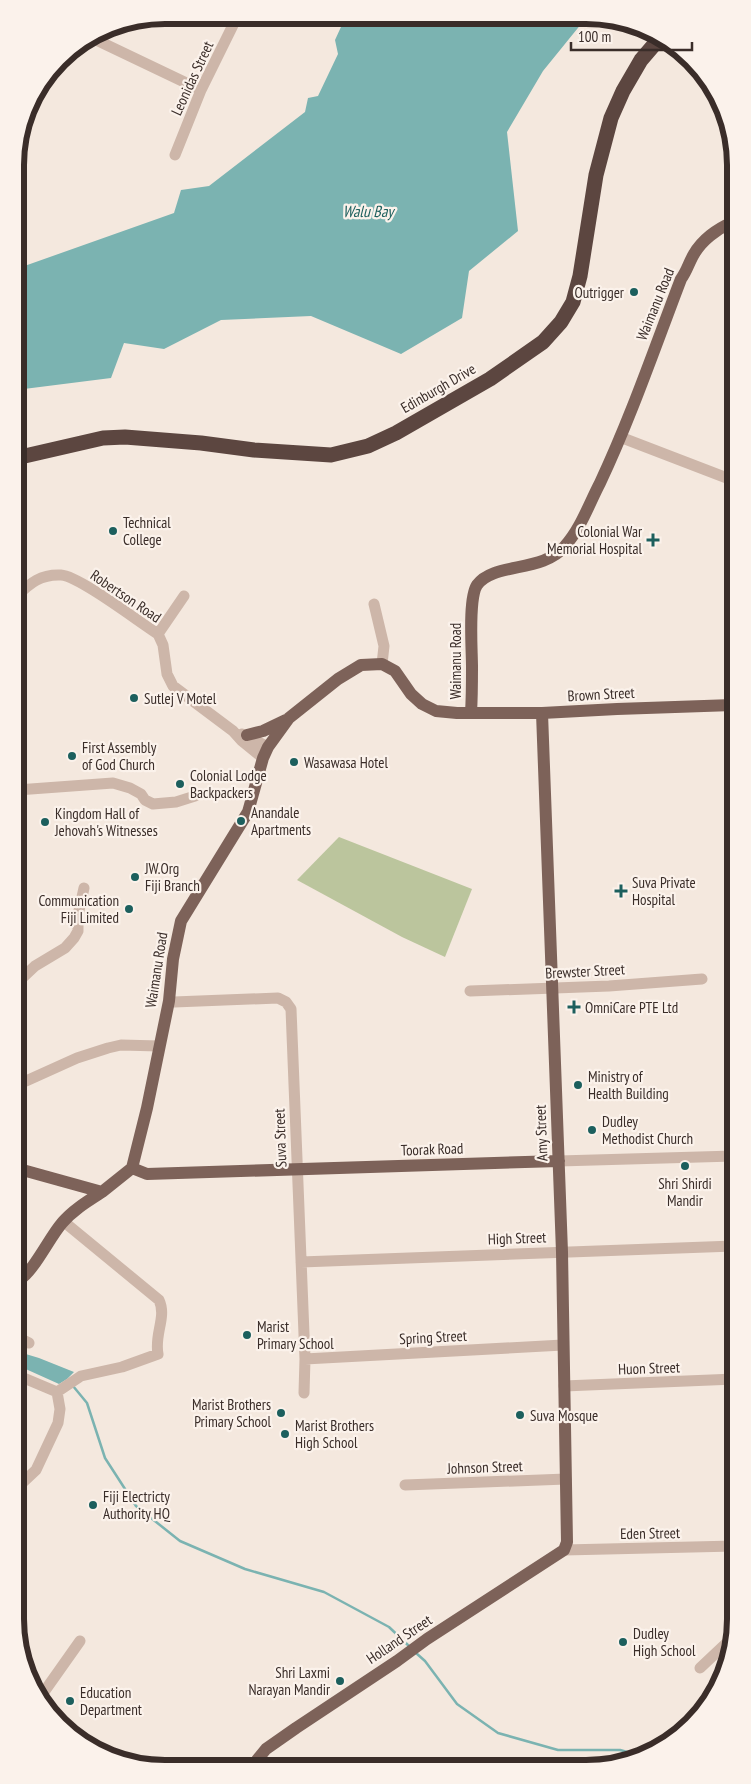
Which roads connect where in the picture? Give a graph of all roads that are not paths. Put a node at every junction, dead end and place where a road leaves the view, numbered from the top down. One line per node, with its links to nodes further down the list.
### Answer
1 (234, 24): 4 (street, Leonidas Street)
2 (97, 41): 4 (street)
3 (656, 42): 8 (highway, Edinburgh Drive)
4 (201, 90): 5 (street, Leonidas Street)
5 (175, 155)
6 (727, 226): 7 (main road, Waimanu Road)
7 (620, 437): 9 (street); 16 (main road, Waimanu Road)
8 (24, 456)
9 (727, 478)
10 (24, 589): 13 (street, Robertson Road)
11 (184, 596): 13 (street)
12 (374, 604): 14 (street)
13 (158, 634): 19 (street, Robertson Road)
14 (382, 664): 16 (main road, Waimanu Road); 18 (main road, Waimanu Road)
15 (727, 704): 17 (main road, Brown Street)
16 (471, 712): 17 (main road, Brown Street)
17 (542, 714): 27 (main road, Amy Street)
18 (289, 718): 20 (main road); 21 (main road, Waimanu Road)
19 (233, 731): 20 (street, Robertson Road); 21 (street, Robertson Road)
20 (247, 735): 21 (street, Robertson Road)
21 (265, 752): 29 (main road, Waimanu Road)
22 (24, 789): 23 (street)
23 (195, 796)
24 (84, 888): 25 (street)
25 (24, 976)
26 (702, 979): 27 (street, Brewster Street)
27 (551, 988): 28 (street, Brewster Street); 33 (main road, Amy Street)
28 (470, 991)
29 (169, 1001): 30 (main road, Waimanu Road); 35 (street, Suva Street)
30 (159, 1046): 31 (street); 34 (main road, Waimanu Road)
31 (24, 1082)
32 (727, 1156): 33 (street, Toorak Road)
33 (559, 1161): 35 (main road, Toorak Road); 40 (main road, Amy Street)
34 (132, 1168): 35 (main road, Toorak Road); 37 (main road)
35 (296, 1170): 41 (street, Suva Street)
36 (24, 1172): 37 (main road)
37 (102, 1192): 38 (main road)
38 (63, 1221): 42 (main road); 50 (street)
39 (727, 1246): 40 (street, High Street)
40 (562, 1252): 41 (street, High Street); 45 (main road, Amy Street)
41 (301, 1262): 46 (street, Suva Street)
42 (24, 1276)
43 (24, 1340): 44 (street)
44 (29, 1343)
45 (563, 1345): 46 (street, Spring Street); 49 (main road, Amy Street)
46 (305, 1359): 51 (street, Suva Street)
47 (24, 1378): 50 (street)
48 (727, 1379): 49 (street, Huon Street)
49 (564, 1386): 52 (main road, Amy Street)
50 (58, 1392): 53 (street)
51 (304, 1393)
52 (566, 1479): 54 (street, Johnson Street); 56 (main road, Amy Street)
53 (24, 1482)
54 (405, 1485)
55 (727, 1546): 56 (street, Eden Street)
56 (564, 1550): 61 (main road, Holland Street)
57 (80, 1640): 60 (street)
58 (725, 1644): 59 (street)
59 (700, 1668)
60 (44, 1692)
61 (258, 1760)

